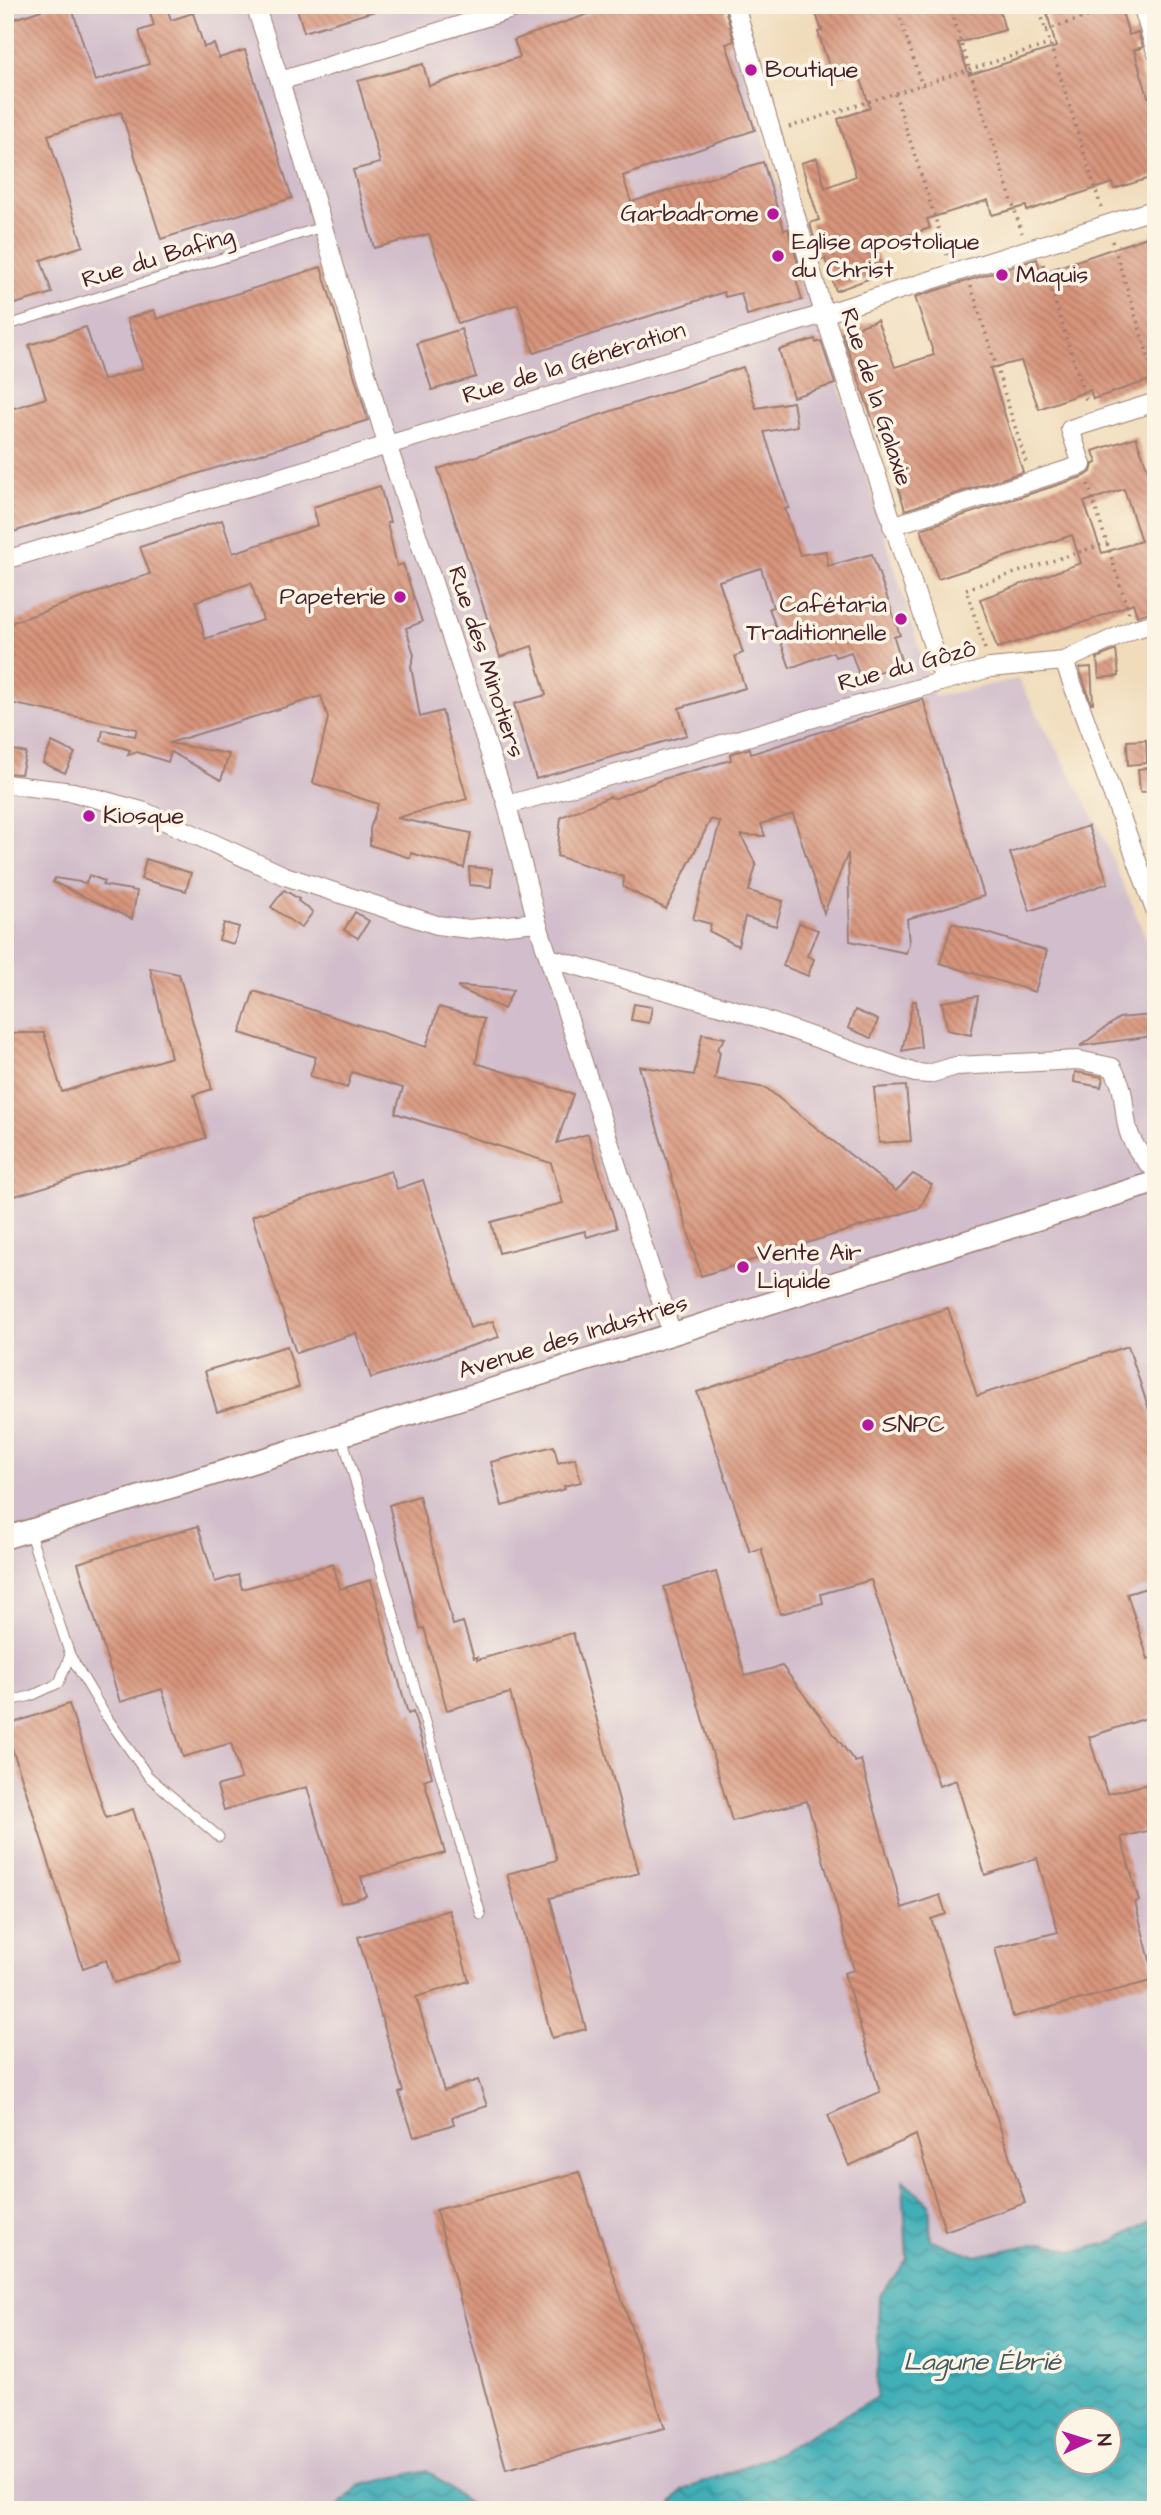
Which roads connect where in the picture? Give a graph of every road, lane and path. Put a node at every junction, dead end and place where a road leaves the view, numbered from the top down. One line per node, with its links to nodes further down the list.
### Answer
1 (255, 5): 13 (street, Rue des Minotiers)
2 (525, 5): 13 (street)
3 (735, 5): 16 (street, Rue de la Galaxie)
4 (896, 5): 14 (path)
5 (949, 5): 12 (path)
6 (1038, 5): 9 (path)
7 (1124, 5): 9 (path)
8 (1142, 5): 11 (street)
9 (1046, 30): 10 (path)
10 (1050, 44): 12 (path); 18 (path)
11 (1156, 52)
12 (970, 70): 14 (path); 20 (path)
13 (279, 81): 19 (street, Rue des Minotiers)
14 (922, 86): 15 (path)
15 (895, 94): 16 (path); 21 (path)
16 (771, 132): 22 (street, Rue de la Galaxie)
17 (1156, 209): 18 (street, Rue de la Génération)
18 (1107, 225): 20 (street, Rue de la Génération); 24 (path)
19 (322, 226): 23 (lane, Rue du Bafing); 27 (street, Rue des Minotiers)
20 (1033, 248): 21 (street, Rue de la Génération); 26 (path)
21 (959, 271): 22 (street, Rue de la Génération); 29 (path)
22 (824, 314): 27 (street, Rue de la Génération); 30 (street, Rue de la Galaxie)
23 (5, 326)
24 (1156, 381)
25 (1156, 402): 26 (street)
26 (1093, 422): 28 (street)
27 (387, 444): 32 (street, Rue de la Génération); 39 (street, Rue des Minotiers)
28 (1082, 465): 29 (street); 31 (path)
29 (1032, 481): 30 (street)
30 (892, 526): 37 (street, Rue de la Galaxie)
31 (1107, 543): 34 (path); 36 (path)
32 (5, 561)
33 (1156, 622): 34 (street, Rue du Gôzô)
34 (1134, 629): 35 (street, Rue du Gôzô)
35 (1064, 661): 36 (street, Rue du Gôzô); 40 (street)
36 (990, 668): 37 (street, Rue du Gôzô)
37 (944, 680): 39 (street, Rue du Gôzô)
38 (5, 784): 41 (street)
39 (508, 806): 41 (street, Rue des Minotiers)
40 (1156, 913)
41 (537, 922): 42 (street, Rue des Minotiers)
42 (549, 958): 43 (street); 45 (street, Rue des Minotiers)
43 (1156, 1171)
44 (1156, 1182): 45 (street, Avenue des Industries)
45 (672, 1334): 46 (street, Avenue des Industries)
46 (342, 1436): 47 (street, Avenue des Industries); 52 (lane)
47 (29, 1531): 48 (street, Avenue des Industries); 49 (lane)
48 (5, 1538)
49 (70, 1655): 50 (lane); 51 (lane)
50 (5, 1702)
51 (219, 1837)
52 (481, 1915)

